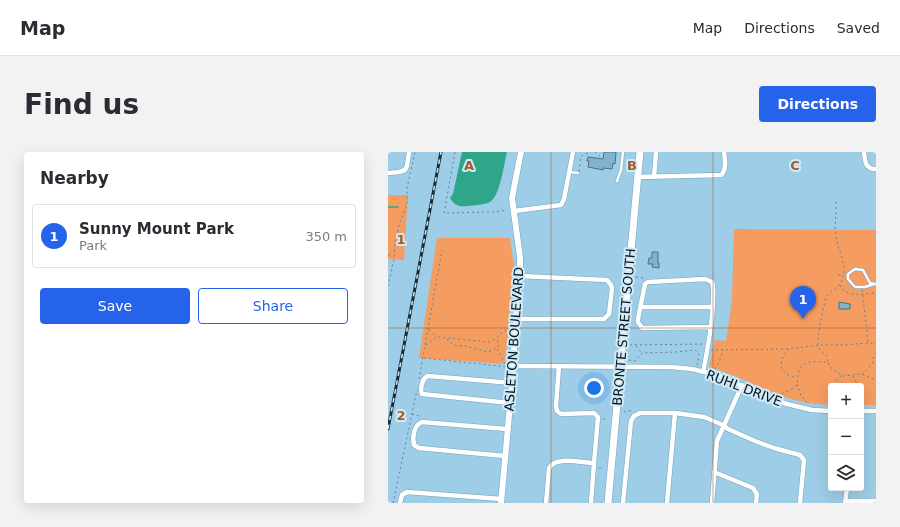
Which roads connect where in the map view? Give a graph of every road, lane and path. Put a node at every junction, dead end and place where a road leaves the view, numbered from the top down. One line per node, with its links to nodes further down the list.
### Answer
1 (409, 152): 16 (street)
2 (415, 152): 24 (path)
3 (455, 152): 22 (path)
4 (521, 152): 22 (street, ASLETON BOULEVARD)
5 (573, 152): 15 (street)
6 (591, 152): 17 (path)
7 (595, 152): 13 (path)
8 (623, 152): 20 (lane)
9 (640, 152): 19 (main road, BRONTE STREET SOUTH)
10 (656, 152): 18 (street)
11 (724, 152): 18 (street)
12 (864, 152): 14 (street)
13 (600, 156)
14 (876, 169)
15 (569, 172): 17 (lane); 22 (street)
16 (388, 173)
17 (578, 173)
18 (654, 176): 19 (street)
19 (638, 177): 63 (main road, BRONTE STREET SOUTH)
20 (617, 181)
21 (836, 202): 26 (path)
22 (510, 211): 28 (street, ASLETON BOULEVARD)
23 (442, 250): 41 (path)
24 (394, 254): 25 (path); 33 (path)
25 (388, 255)
26 (843, 274): 27 (path); 31 (path)
27 (838, 275)
28 (520, 276): 39 (street, ASLETON BOULEVARD); 39 (street)
29 (636, 277): 30 (path)
30 (648, 282): 37 (street); 38 (street)
31 (840, 284): 36 (path); 51 (path)
32 (875, 284): 34 (lane); 34 (lane)
33 (388, 286)
34 (862, 287): 36 (path)
35 (876, 293): 36 (path)
36 (862, 294): 45 (path)
37 (713, 306): 38 (street); 40 (street)
38 (641, 308): 40 (street)
39 (516, 321): 44 (path); 62 (street, ASLETON BOULEVARD)
40 (711, 327): 46 (street)
41 (429, 330): 42 (path); 48 (path)
42 (437, 337): 43 (path); 48 (path)
43 (447, 338): 44 (path); 52 (path)
44 (496, 339): 52 (path)
45 (868, 343): 47 (path); 51 (path)
46 (709, 344): 50 (path); 55 (street)
47 (876, 344)
48 (426, 345): 58 (path)
49 (630, 345): 50 (path)
50 (636, 345): 56 (path)
51 (818, 345): 54 (path); 60 (path)
52 (496, 349): 62 (path)
53 (723, 349): 54 (path); 55 (path); 64 (path)
54 (789, 349): 71 (path)
55 (708, 350): 66 (street)
56 (642, 353): 59 (path); 65 (path)
57 (876, 353): 67 (path)
58 (423, 358): 62 (path); 70 (path)
59 (629, 360)
60 (828, 362): 68 (path); 71 (path)
61 (559, 366): 62 (street, RUHL DRIVE); 63 (street, RUHL DRIVE); 93 (street)
62 (511, 367): 73 (street, ASLETON BOULEVARD)
63 (620, 367): 65 (street, RUHL DRIVE); 103 (main road, BRONTE STREET SOUTH)
64 (715, 369)
65 (697, 370): 66 (street, RUHL DRIVE)
66 (703, 372): 77 (street, RUHL DRIVE)
67 (861, 374): 69 (path); 72 (path)
68 (842, 375): 69 (path); 74 (path)
69 (853, 375): 75 (path)
70 (419, 379)
71 (797, 380): 76 (path)
72 (876, 380)
73 (512, 383): 80 (street, ASLETON BOULEVARD); 80 (street)
74 (836, 383)
75 (857, 383)
76 (797, 384): 79 (path); 81 (path)
77 (742, 385): 82 (street, RUHL DRIVE); 90 (street)
78 (418, 386): 87 (path)
79 (777, 395)
80 (510, 403): 91 (street, ASLETON BOULEVARD)
81 (806, 403)
82 (828, 411)
83 (864, 411): 84 (street)
84 (876, 411)
85 (624, 412): 88 (path)
86 (675, 413): 88 (street); 90 (street); 105 (street)
87 (412, 414): 89 (path); 99 (path)
88 (637, 414): 104 (street)
89 (419, 424): 91 (street); 92 (street)
90 (723, 425): 94 (street); 108 (street)
91 (507, 429): 92 (street, ASLETON BOULEVARD)
92 (505, 456): 96 (street, ASLETON BOULEVARD)
93 (594, 463): 101 (street); 102 (street)
94 (714, 472): 106 (street); 107 (street)
95 (847, 491): 98 (street)
96 (502, 501): 100 (street)
97 (876, 501): 98 (street)
98 (846, 502)
99 (393, 503)
100 (400, 503)
101 (546, 503)
102 (591, 503)
103 (608, 503)
104 (624, 503)
105 (667, 503)
106 (712, 503)
107 (756, 503)
108 (800, 503)

